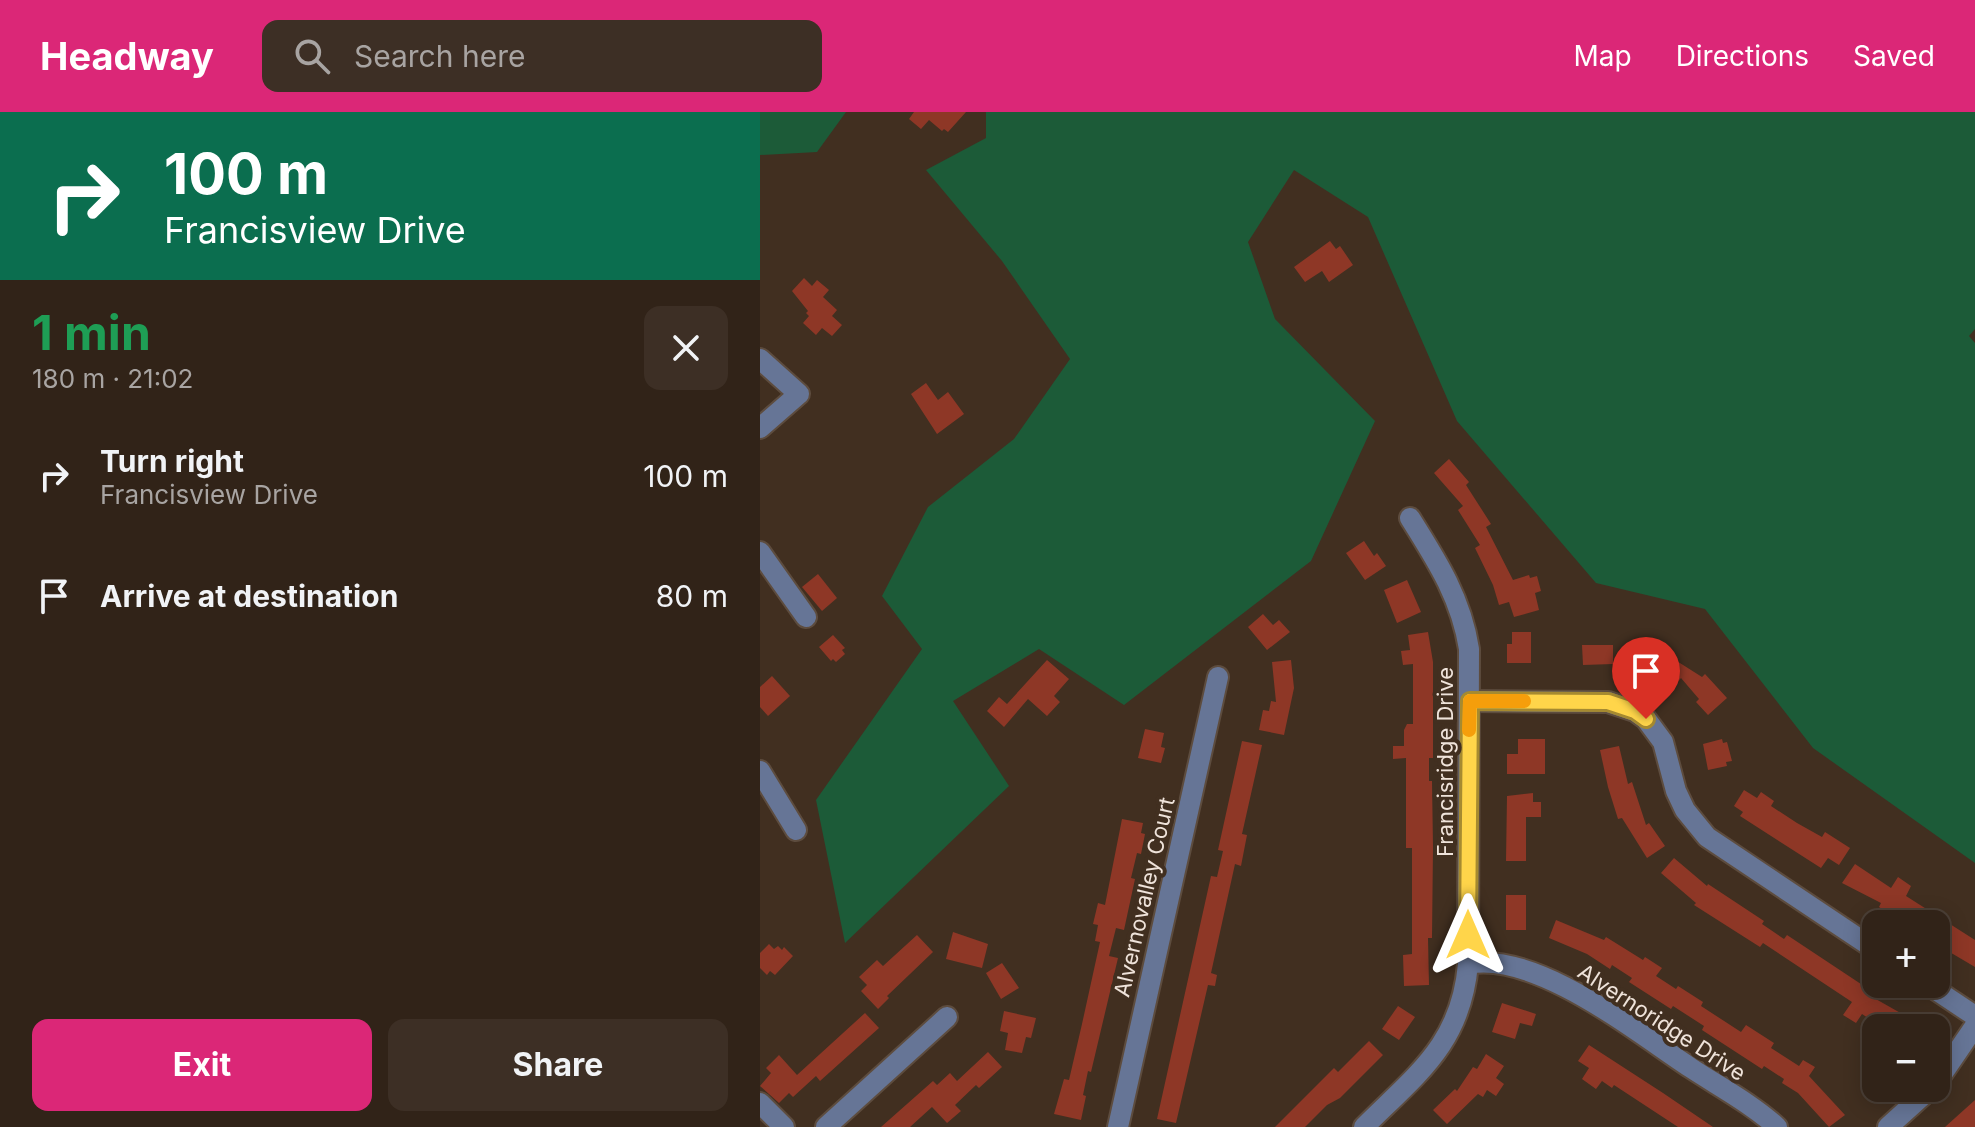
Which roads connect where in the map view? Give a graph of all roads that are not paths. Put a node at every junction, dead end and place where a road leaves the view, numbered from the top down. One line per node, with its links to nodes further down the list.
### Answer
1 (760, 359): 2 (street)
2 (760, 428)
3 (1410, 518): 7 (street, Francisridge Drive)
4 (760, 552): 5 (street)
5 (806, 617)
6 (1218, 677): 21 (street, Alvernovalley Court)
7 (1470, 701): 10 (street); 11 (street, Francisridge Drive)
8 (760, 771): 9 (street)
9 (796, 830)
10 (1862, 941)
11 (1468, 964): 22 (street, Francisridge Drive); 23 (street, Alvernoridge Drive)
12 (1948, 998): 13 (street)
13 (1975, 1016)
14 (947, 1017): 20 (street)
15 (1975, 1026): 16 (street)
16 (1950, 1063)
17 (1916, 1102): 24 (street)
18 (760, 1103): 19 (street)
19 (784, 1127)
20 (826, 1127)
21 (1118, 1127)
22 (1364, 1127)
23 (1777, 1127)
24 (1888, 1127)

